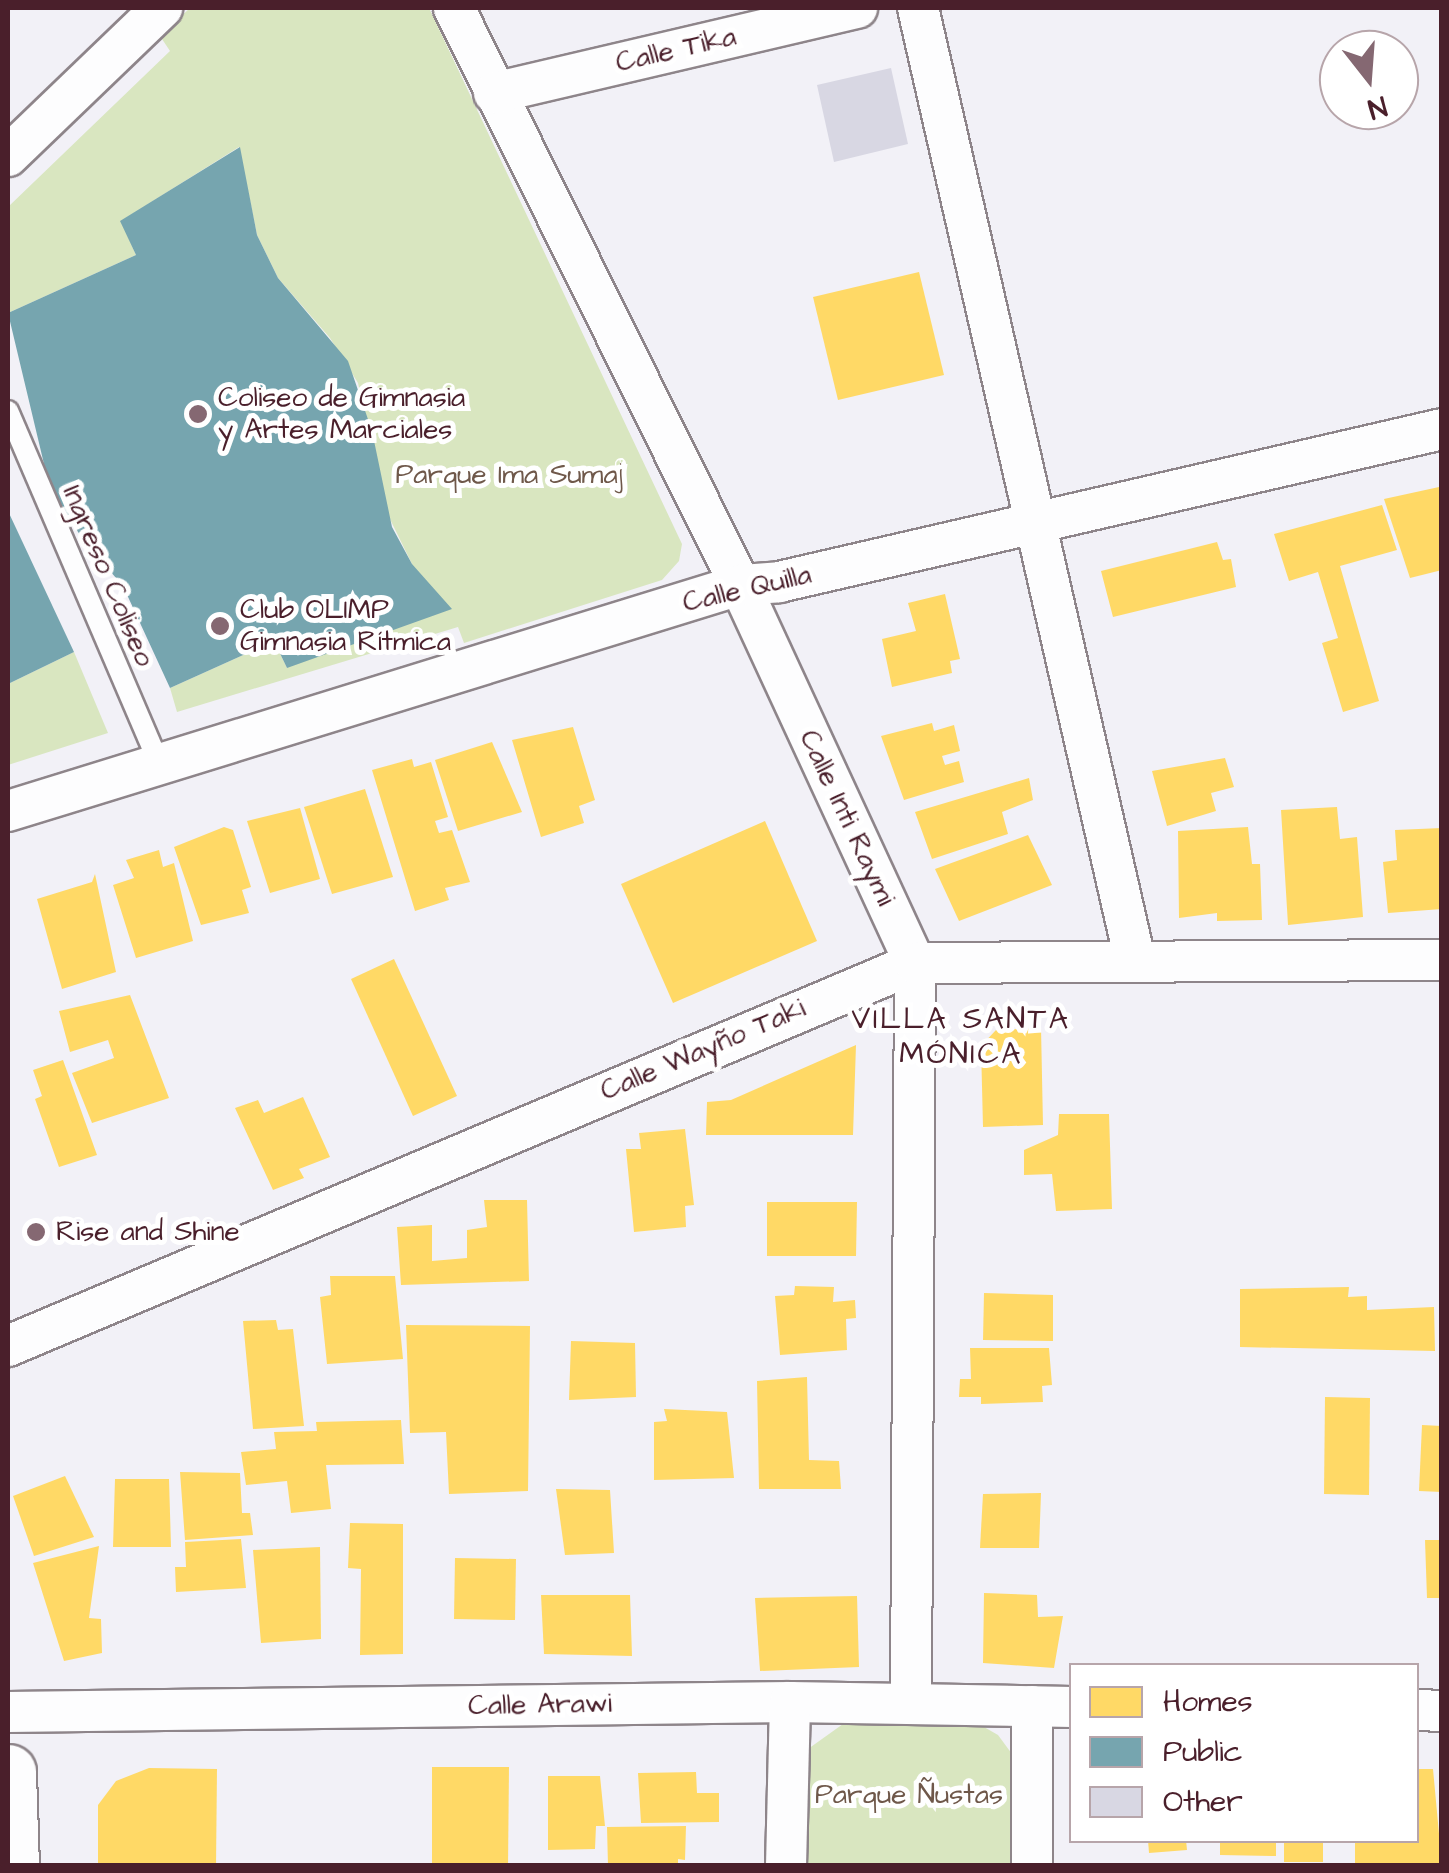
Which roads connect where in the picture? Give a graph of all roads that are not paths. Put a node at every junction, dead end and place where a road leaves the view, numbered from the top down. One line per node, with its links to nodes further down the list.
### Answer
1 (162, 8): 6 (street)
2 (454, 8): 5 (street, Calle Inti Raymi)
3 (857, 8): 5 (street, Calle Tika)
4 (918, 8): 9 (street)
5 (494, 93): 10 (street, Calle Inti Raymi)
6 (8, 156)
7 (8, 411): 11 (lane, Ingreso Coliseo)
8 (1442, 429): 9 (street, Calle Quilla)
9 (1036, 525): 10 (street, Calle Quilla); 13 (street)
10 (740, 585): 11 (street, Calle Quilla); 15 (street, Calle Inti Raymi)
11 (158, 764): 12 (street, Calle Quilla)
12 (8, 811)
13 (1135, 960): 14 (street, Calle Wayño Taki); 15 (street, Calle Wayño Taki)
14 (1442, 960)
15 (915, 964): 16 (street, Calle Wayño Taki); 18 (street, Calle Inti Raymi)
16 (8, 1346)
17 (790, 1702): 18 (street, Calle Arawi); 20 (street, Calle Arawi); 23 (street)
18 (911, 1704): 19 (street, Calle Arawi)
19 (1052, 1706): 24 (street)
20 (8, 1712)
21 (8, 1772): 22 (highway)
22 (10, 1857)
23 (786, 1866)
24 (1032, 1866)

